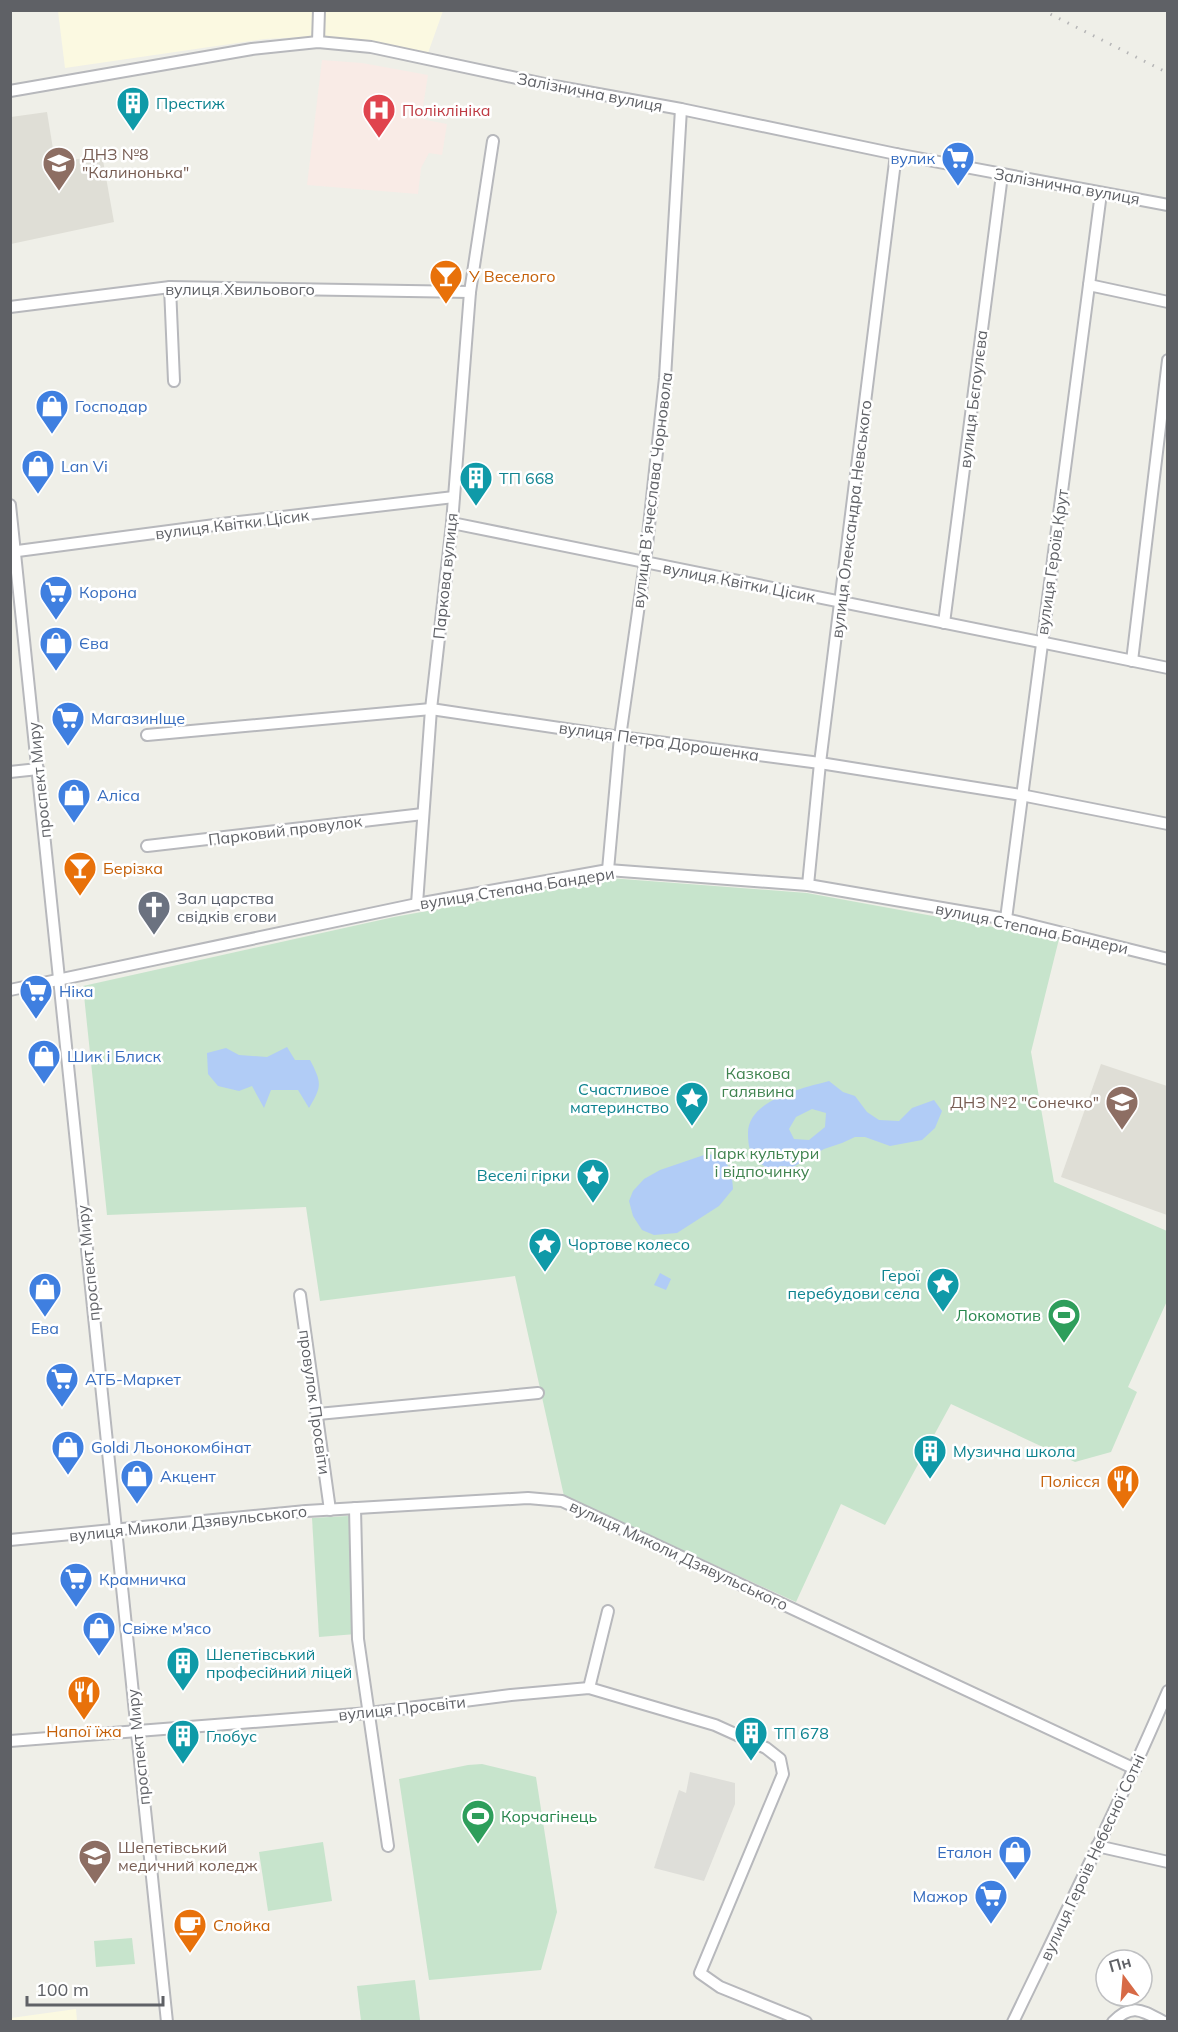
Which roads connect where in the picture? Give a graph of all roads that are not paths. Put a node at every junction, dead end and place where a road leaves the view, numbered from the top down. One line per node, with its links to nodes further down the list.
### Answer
1 (319, 10): 2 (street)
2 (318, 42): 3 (street, Залізнична вулиця); 4 (street, Залізнична вулиця)
3 (10, 91)
4 (681, 110): 6 (street, Залізнична вулиця); 21 (street, вулиця Вʼячеслава Чорновола)
5 (493, 141): 12 (street, Паркова вулиця)
6 (896, 154): 7 (street, Залізнична вулиця); 22 (street, вулиця Олександра Невського)
7 (1002, 175): 8 (street, Залізнична вулиця); 23 (street, вулиця Бєгоулєва)
8 (1101, 193): 9 (street, Залізнична вулиця); 10 (street, вулиця Героїв Крут)
9 (1167, 205)
10 (1089, 285): 13 (street); 24 (street, вулиця Героїв Крут)
11 (170, 287): 12 (street, вулиця Хвильового); 14 (street, вулиця Хвильового); 16 (street)
12 (470, 292): 17 (street, Паркова вулиця)
13 (1167, 302)
14 (10, 307)
15 (1167, 360): 25 (street)
16 (174, 381)
17 (453, 497): 19 (street, Паркова вулиця); 20 (street, вулиця Квітки Цісик)
18 (10, 505): 20 (street, проспект Миру)
19 (452, 523): 21 (street, вулиця Квітки Цісик); 27 (street, Паркова вулиця)
20 (13, 552): 31 (street, проспект Миру)
21 (645, 563): 22 (street, вулиця Квітки Цісик); 29 (street, вулиця Вʼячеслава Чорновола)
22 (841, 602): 23 (street, вулиця Квітки Цісик); 30 (street, вулиця Олександра Невського)
23 (944, 623): 24 (street, вулиця Квітки Цісик)
24 (1041, 643): 25 (street, вулиця Квітки Цісик); 33 (street, вулиця Героїв Крут)
25 (1132, 661): 26 (street, вулиця Квітки Цісик)
26 (1167, 668)
27 (431, 709): 28 (street, вулиця Петра Дорошенка); 29 (street, вулиця Петра Дорошенка); 34 (street, Паркова вулиця)
28 (147, 735)
29 (620, 737): 30 (street, вулиця Петра Дорошенка); 37 (street, вулиця Вʼячеслава Чорновола)
30 (820, 763): 33 (street, вулиця Петра Дорошенка); 38 (street, вулиця Олександра Невського)
31 (38, 769): 32 (street); 42 (street, проспект Миру)
32 (10, 772)
33 (1021, 795): 35 (street, вулиця Петра Дорошенка); 40 (street, вулиця Героїв Крут)
34 (423, 814): 36 (street, Парковий провулок); 39 (street, Паркова вулиця)
35 (1167, 824)
36 (147, 846)
37 (608, 870): 38 (street, вулиця Степана Бандери); 39 (street, вулиця Степана Бандери)
38 (808, 885): 40 (street, вулиця Степана Бандери)
39 (417, 904): 42 (street, вулиця Степана Бандери)
40 (1006, 919): 41 (street, вулиця Степана Бандери)
41 (1167, 958)
42 (61, 980): 43 (street, вулиця Степана Бандери); 49 (street, проспект Миру)
43 (10, 990)
44 (300, 1295): 46 (street, провулок Просвіти)
45 (538, 1393): 46 (street)
46 (318, 1414): 48 (street, провулок Просвіти)
47 (355, 1508): 48 (street, вулиця Миколи Дзявульського); 54 (street); 57 (street, вулиця Миколи Дзявульського)
48 (330, 1510): 49 (street, вулиця Миколи Дзявульського)
49 (116, 1530): 50 (street, вулиця Миколи Дзявульського); 55 (street, проспект Миру)
50 (10, 1539)
51 (608, 1611): 52 (street)
52 (589, 1688): 54 (street, вулиця Просвіти); 62 (street, вулиця Просвіти)
53 (1167, 1691): 57 (street, вулиця Героїв Небесної Сотні)
54 (369, 1713): 55 (street, вулиця Просвіти); 58 (street)
55 (136, 1730): 56 (street, вулиця Просвіти); 61 (street, проспект Миру)
56 (10, 1741)
57 (1135, 1769): 59 (street, вулиця Героїв Небесної Сотні)
58 (388, 1846)
59 (1097, 1846): 60 (street); 63 (street, вулиця Героїв Небесної Сотні)
60 (1167, 1862)
61 (167, 2022)
62 (806, 2022)
63 (1012, 2022)
64 (1113, 2022): 65 (street)
65 (1164, 2022)

